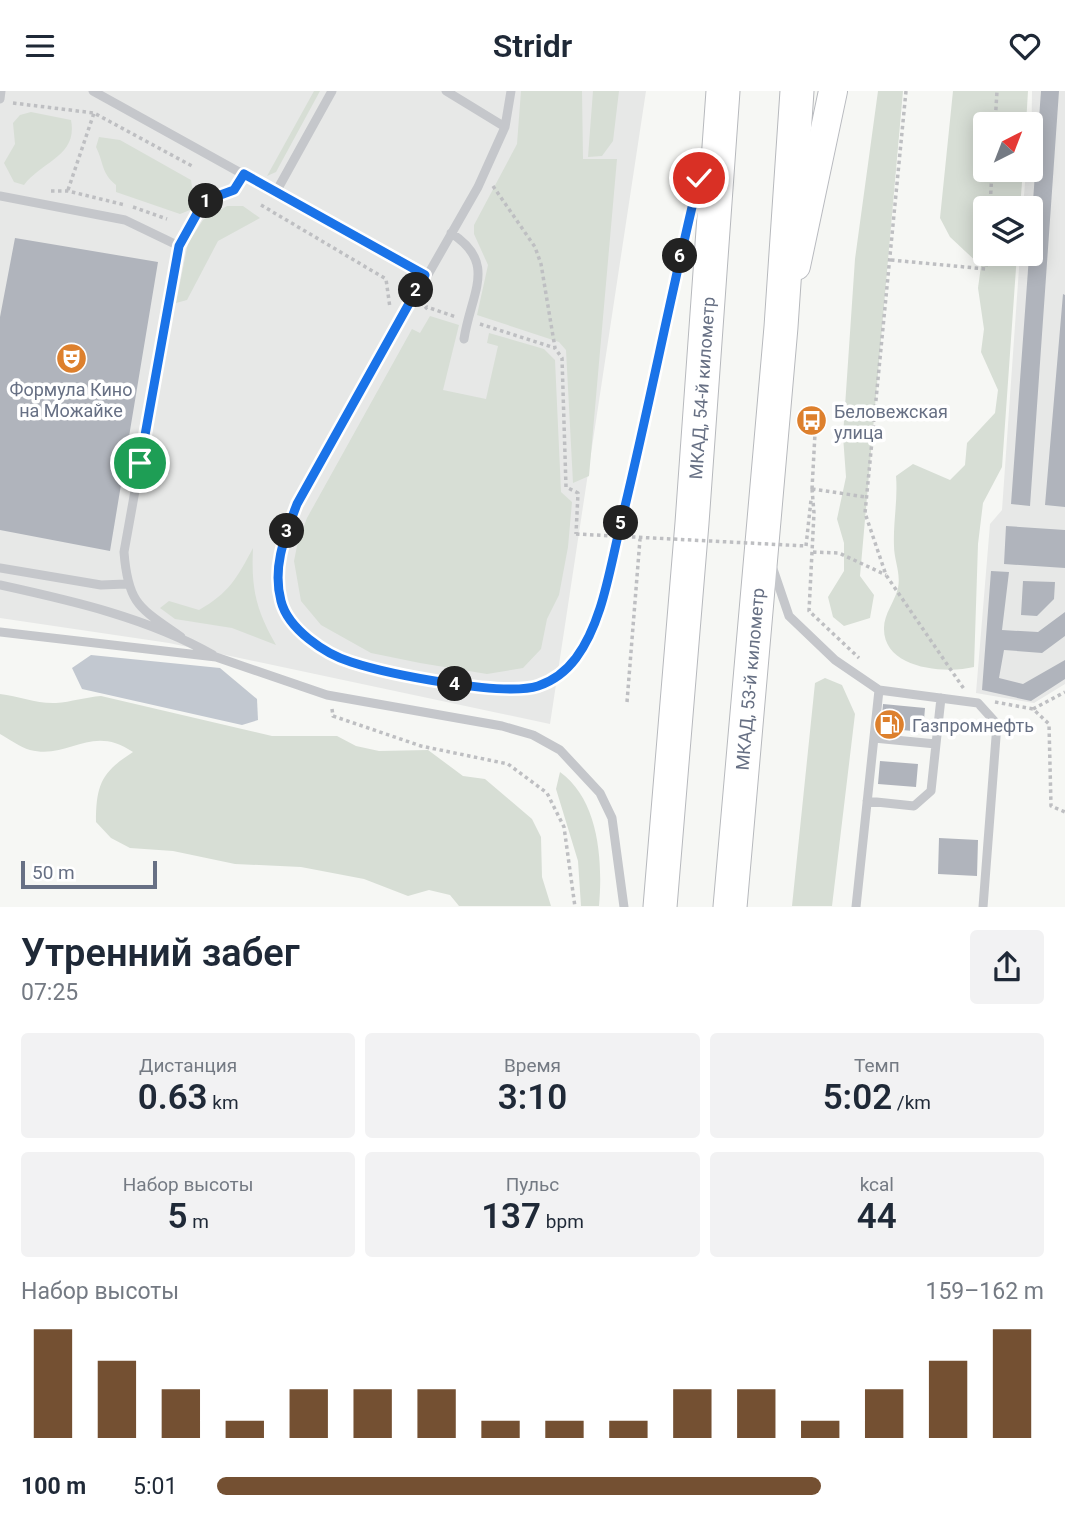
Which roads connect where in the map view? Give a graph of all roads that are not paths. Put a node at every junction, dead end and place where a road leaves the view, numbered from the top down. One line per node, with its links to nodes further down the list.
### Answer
1 (1, 91): 10 (lane)
2 (93, 91): 15 (lane)
3 (332, 91): 16 (lane)
4 (446, 91): 11 (lane)
5 (511, 91): 11 (lane)
6 (722, 91): 12 (lane); 36 (highway, МКАД, 54-й километр)
7 (797, 91): 13 (highway)
8 (806, 91): 13 (highway)
9 (834, 91): 21 (main road)
10 (0, 99)
11 (505, 127): 18 (lane)
12 (708, 144)
13 (793, 152): 21 (highway)
14 (704, 158): 20 (lane)
15 (244, 174): 16 (lane); 19 (lane)
16 (276, 192): 20 (lane)
17 (0, 196): 19 (lane)
18 (451, 233): 20 (lane); 22 (lane)
19 (179, 246): 25 (lane)
20 (425, 275)
21 (781, 327): 23 (highway, МКАД, 53-й километр)
22 (464, 339)
23 (765, 511): 30 (lane); 37 (highway, МКАД, 53-й километр)
24 (0, 568): 25 (lane)
25 (126, 584): 28 (lane)
26 (0, 585): 28 (lane)
27 (0, 632): 29 (lane)
28 (181, 637): 29 (lane)
29 (216, 656): 35 (lane)
30 (879, 690): 31 (lane); 32 (lane)
31 (940, 698): 33 (lane); 39 (lane)
32 (874, 738): 33 (lane); 34 (lane)
33 (936, 744): 34 (lane)
34 (867, 801): 38 (lane)
35 (624, 907)
36 (660, 907)
37 (730, 907)
38 (856, 907)
39 (983, 907)

